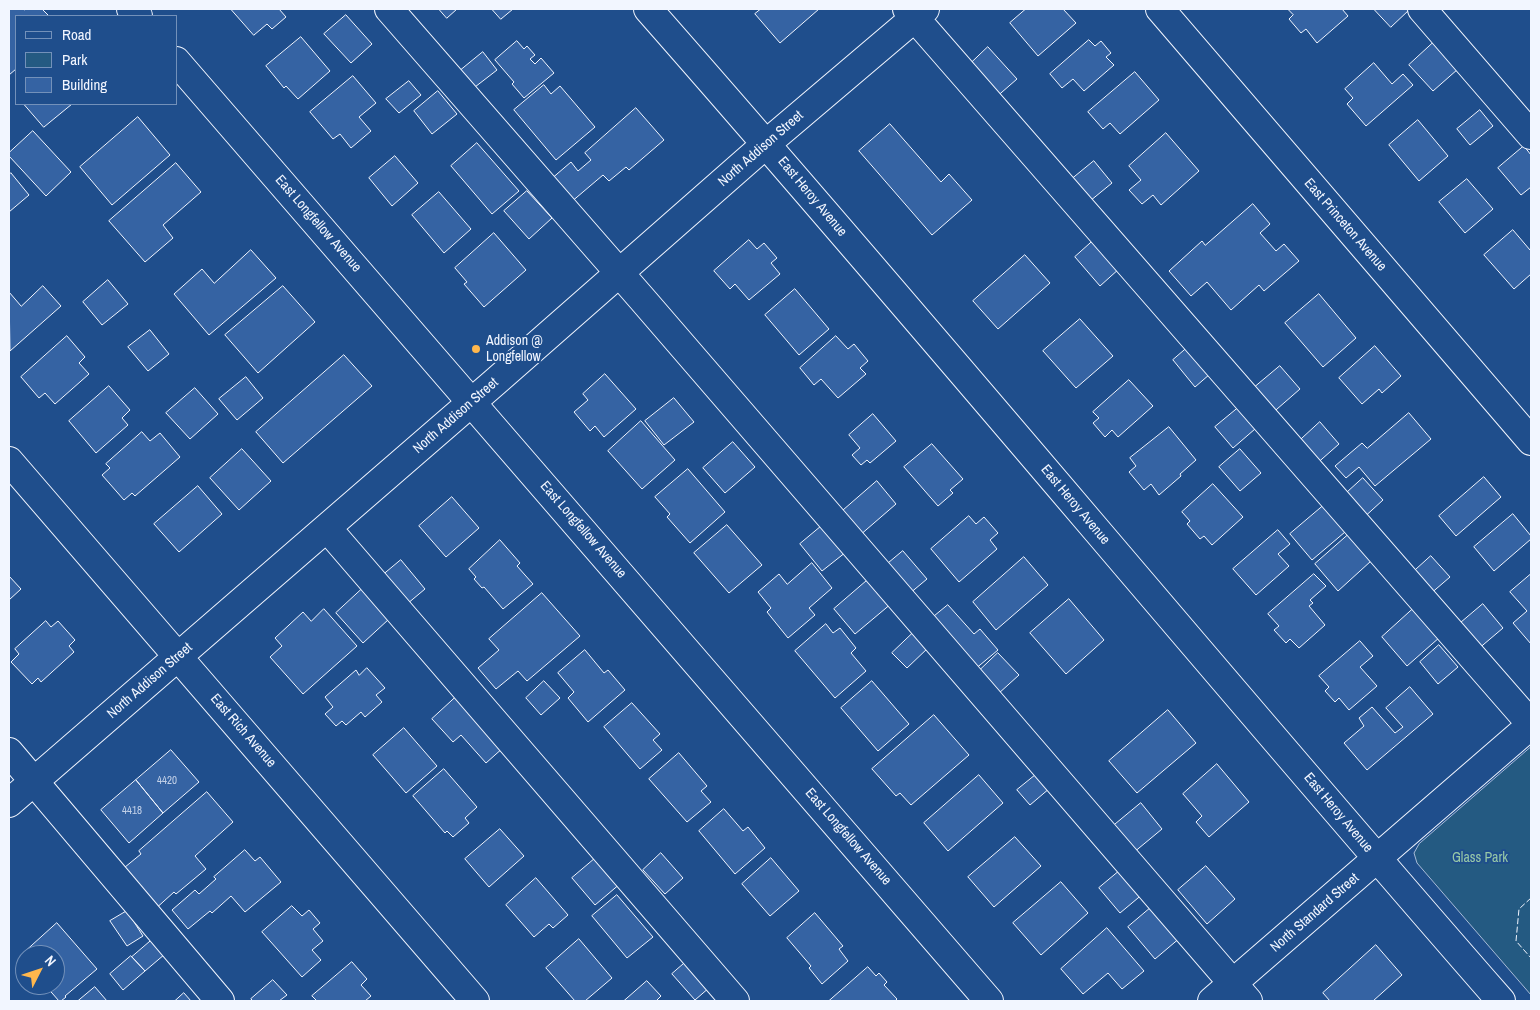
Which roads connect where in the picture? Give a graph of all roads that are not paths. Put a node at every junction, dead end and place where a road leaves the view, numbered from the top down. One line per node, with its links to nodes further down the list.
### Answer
1 (389, 9): 9 (street)
2 (648, 9): 8 (street, East Heroy Avenue)
3 (1160, 9): 11 (street, East Princeton Avenue)
4 (1422, 9): 7 (street)
5 (916, 12): 8 (street, North Addison Street); 15 (street)
6 (178, 63): 10 (street, East Longfellow Avenue)
7 (1531, 136)
8 (766, 144): 9 (street, North Addison Street); 19 (street, East Heroy Avenue)
9 (619, 273): 10 (street, North Addison Street); 20 (street)
10 (472, 402): 13 (street, North Addison Street); 24 (street, East Longfellow Avenue)
11 (1531, 441)
12 (9, 461): 14 (street, East Rich Avenue)
13 (327, 528): 14 (street, North Addison Street); 23 (street)
14 (178, 656): 17 (street, North Addison Street); 22 (street, East Rich Avenue)
15 (1531, 725): 19 (street, North Standard Street)
16 (9, 752): 17 (street)
17 (34, 781): 18 (street, North Addison Street); 21 (street)
18 (9, 803)
19 (1377, 859): 20 (street, North Standard Street); 26 (street, East Heroy Avenue)
20 (1240, 992): 25 (street, North Standard Street)
21 (220, 1001)
22 (475, 1001)
23 (735, 1001)
24 (989, 1001)
25 (1212, 1001)
26 (1501, 1001)

